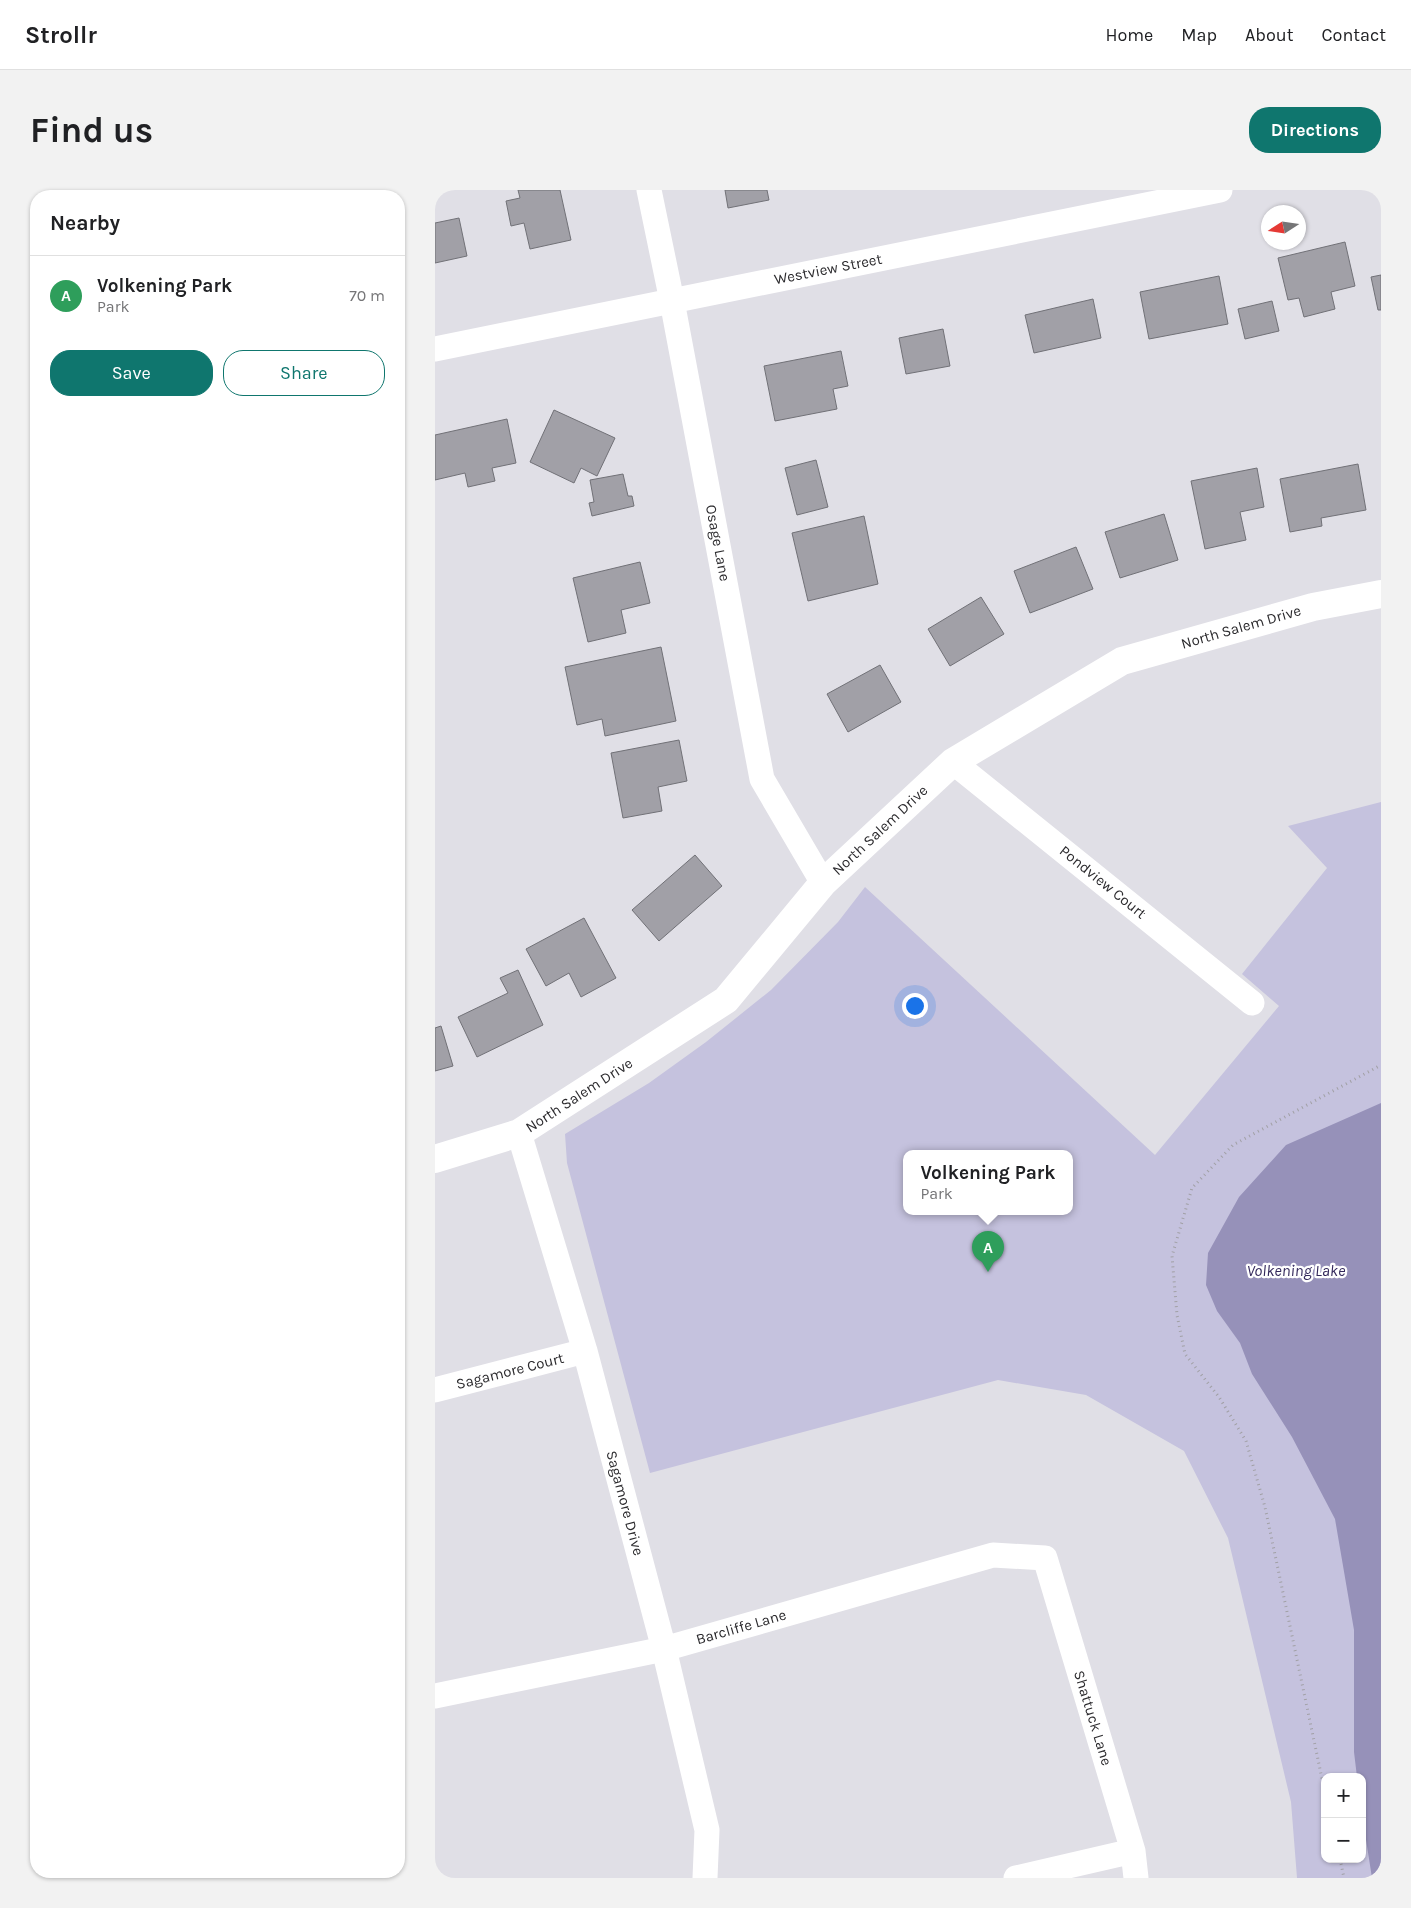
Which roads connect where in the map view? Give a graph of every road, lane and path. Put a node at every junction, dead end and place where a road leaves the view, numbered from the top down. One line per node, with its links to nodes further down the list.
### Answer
1 (649, 190): 3 (street, Osage Lane)
2 (1221, 190): 3 (street, Westview Street)
3 (672, 300): 4 (street, Westview Street); 7 (street, Osage Lane)
4 (435, 349)
5 (1381, 594): 6 (street, North Salem Drive)
6 (953, 762): 7 (street, North Salem Drive); 8 (street, Pondview Court)
7 (823, 882): 10 (street, North Salem Drive)
8 (1252, 1003)
9 (1381, 1066): 17 (path)
10 (519, 1133): 11 (street, North Salem Drive); 12 (street, Sagamore Drive)
11 (435, 1159)
12 (585, 1352): 13 (street, Sagamore Court); 15 (street, Sagamore Drive)
13 (435, 1390)
14 (1045, 1558): 15 (street, Barcliffe Lane); 18 (street, Shattuck Lane)
15 (664, 1649): 16 (street, Barcliffe Lane); 20 (street, Sagamore Drive)
16 (435, 1696)
17 (1321, 1774)
18 (1133, 1851): 21 (street); 22 (street, Shattuck Lane)
19 (1341, 1863): 23 (path)
20 (705, 1878)
21 (1016, 1878)
22 (1136, 1878)
23 (1344, 1878)

